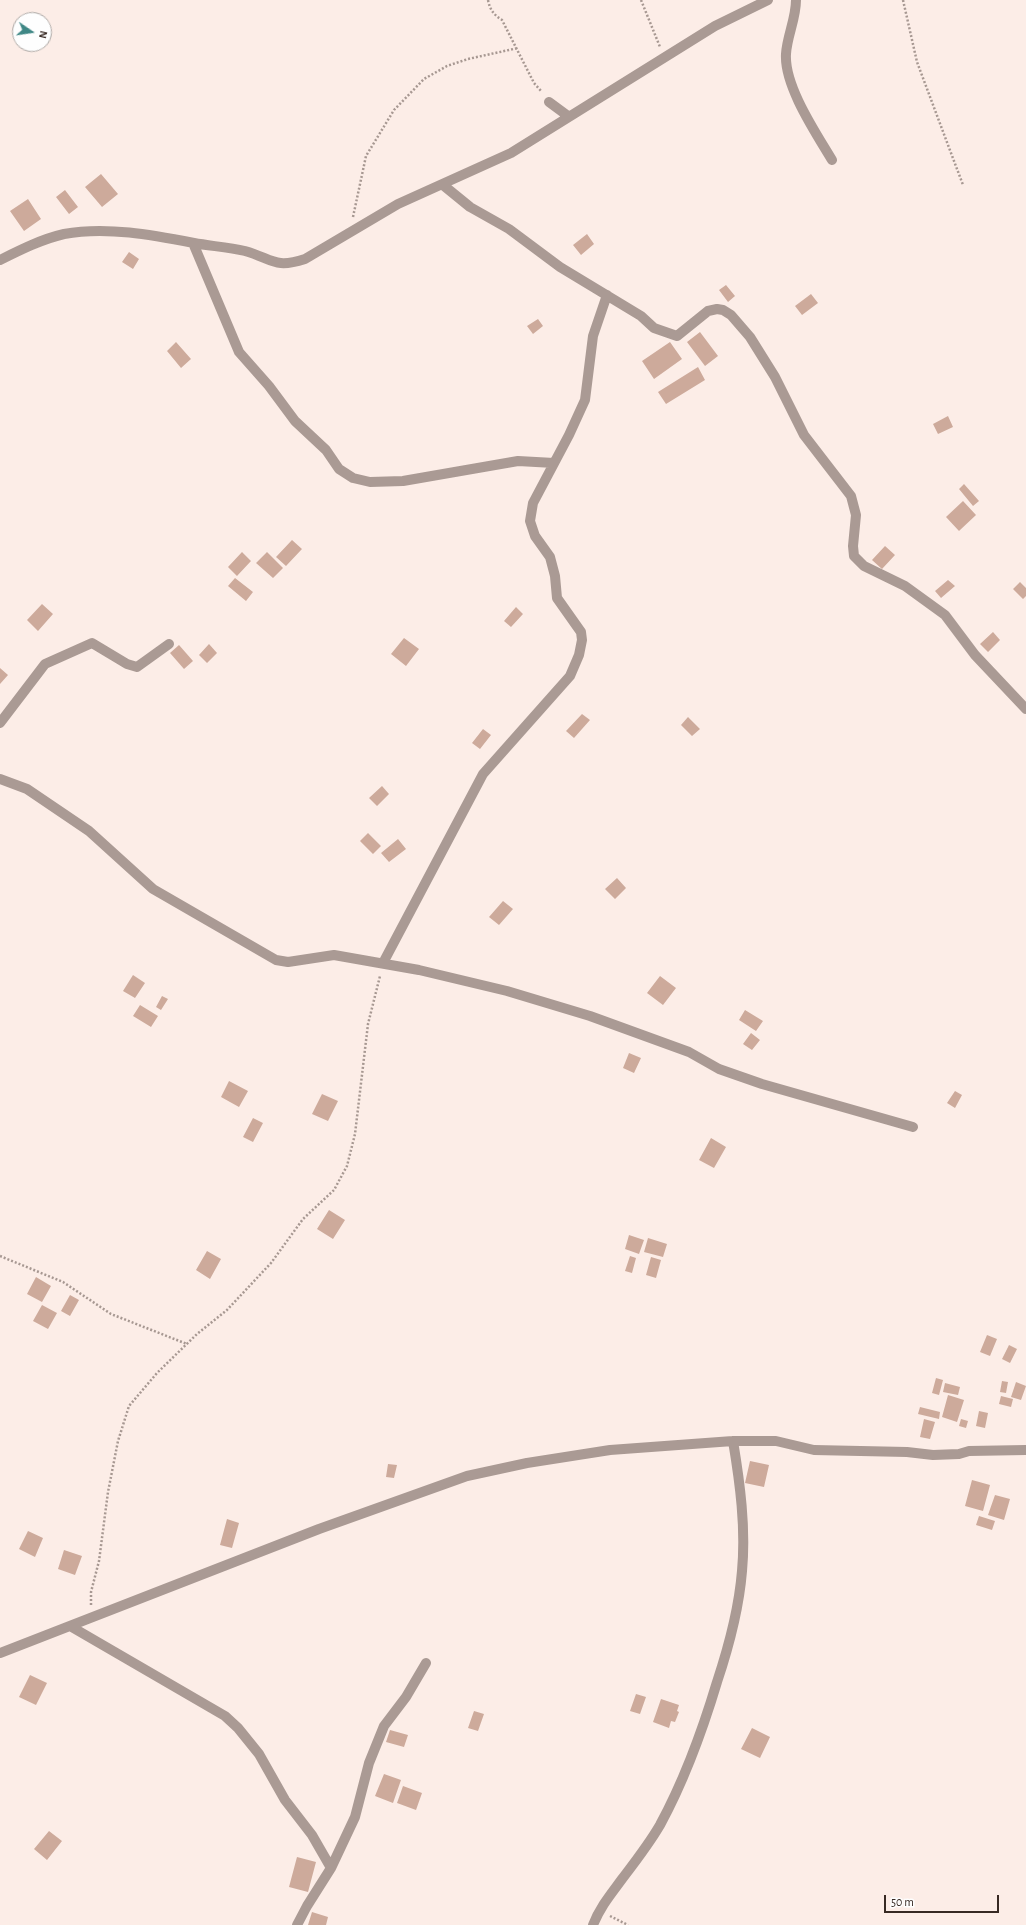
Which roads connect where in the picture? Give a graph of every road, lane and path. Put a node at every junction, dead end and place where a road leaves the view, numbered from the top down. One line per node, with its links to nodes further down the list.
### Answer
1 (488, 0): 6 (path)
2 (641, 0): 7 (path)
3 (766, 0): 7 (street)
4 (796, 0): 10 (street)
5 (903, 0): 12 (path)
6 (518, 48): 8 (path); 13 (path)
7 (664, 57): 9 (street)
8 (550, 102): 9 (street)
9 (568, 116): 11 (street)
10 (832, 160)
11 (443, 185): 13 (street); 16 (street)
12 (964, 185)
13 (350, 231): 14 (street)
14 (193, 242): 15 (street); 17 (street)
15 (0, 260)
16 (606, 295): 17 (street); 19 (street)
17 (554, 463): 22 (street)
18 (169, 644): 20 (street)
19 (1026, 709)
20 (0, 723)
21 (0, 779): 22 (street)
22 (383, 964): 23 (street); 25 (path)
23 (913, 1127)
24 (0, 1256): 25 (path)
25 (187, 1344): 28 (path)
26 (733, 1441): 27 (street); 28 (street); 33 (street)
27 (1026, 1450)
28 (91, 1618): 29 (street)
29 (70, 1626): 30 (street); 32 (street)
30 (0, 1653)
31 (426, 1663): 32 (street)
32 (331, 1868): 34 (street)
33 (599, 1910): 35 (street); 36 (path)
34 (297, 1925)
35 (593, 1925)
36 (628, 1925)

